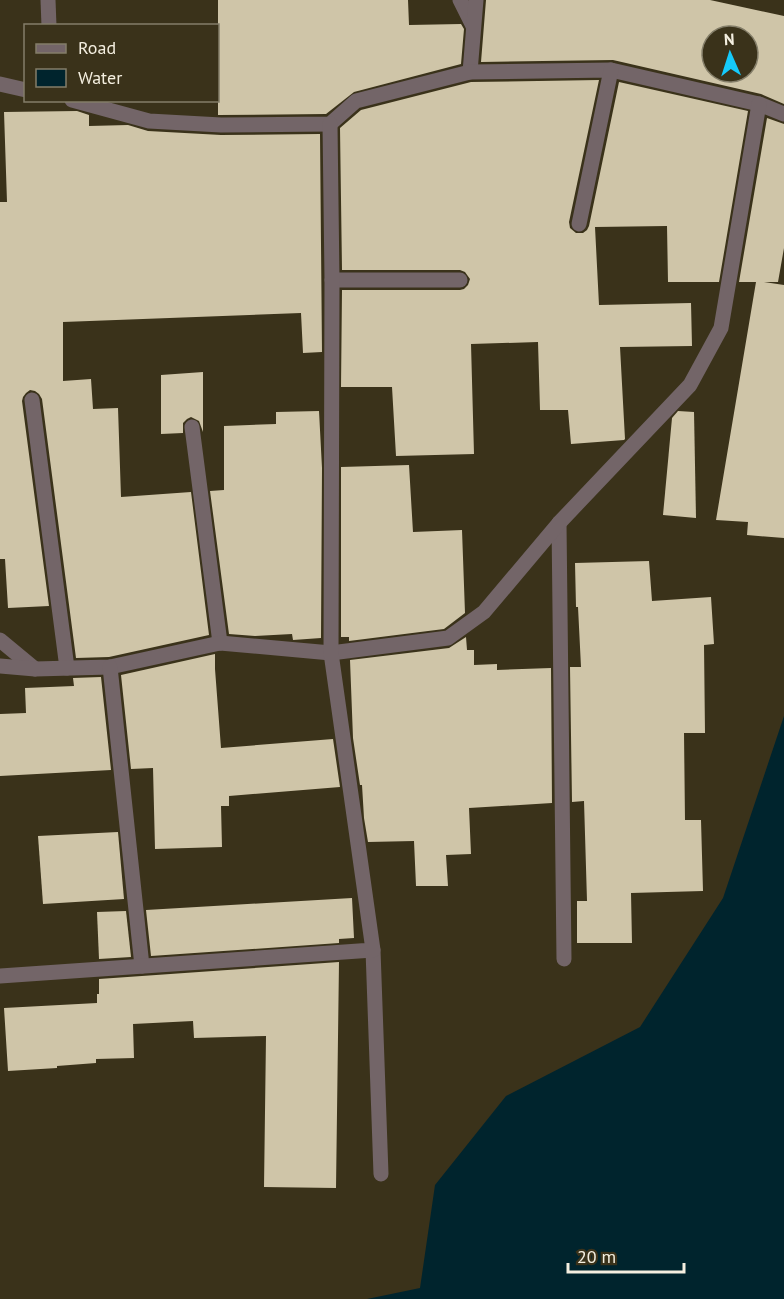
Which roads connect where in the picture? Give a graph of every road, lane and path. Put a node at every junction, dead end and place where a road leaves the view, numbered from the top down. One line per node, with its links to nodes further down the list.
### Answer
1 (48, 0): 4 (street)
2 (460, 0): 5 (street)
3 (476, 0): 5 (street)
4 (49, 24)
5 (473, 26): 7 (street)
6 (611, 70): 7 (street); 11 (street); 14 (street)
7 (470, 72): 13 (street)
8 (0, 84): 9 (street)
9 (24, 90)
10 (79, 102): 13 (street)
11 (759, 104): 12 (street); 19 (street)
12 (784, 114)
13 (330, 124): 15 (street)
14 (579, 224)
15 (332, 280): 16 (street); 22 (street)
16 (460, 280)
17 (32, 400): 25 (street)
18 (192, 427): 21 (street)
19 (559, 523): 22 (street); 28 (street)
20 (0, 640): 26 (street)
21 (220, 643): 22 (street); 24 (street)
22 (331, 653): 27 (street)
23 (0, 666): 26 (street)
24 (110, 667): 25 (street); 29 (street)
25 (67, 668): 26 (street)
26 (35, 669)
27 (373, 950): 29 (street); 31 (street)
28 (564, 959)
29 (142, 966): 30 (street)
30 (0, 976)
31 (381, 1174)

